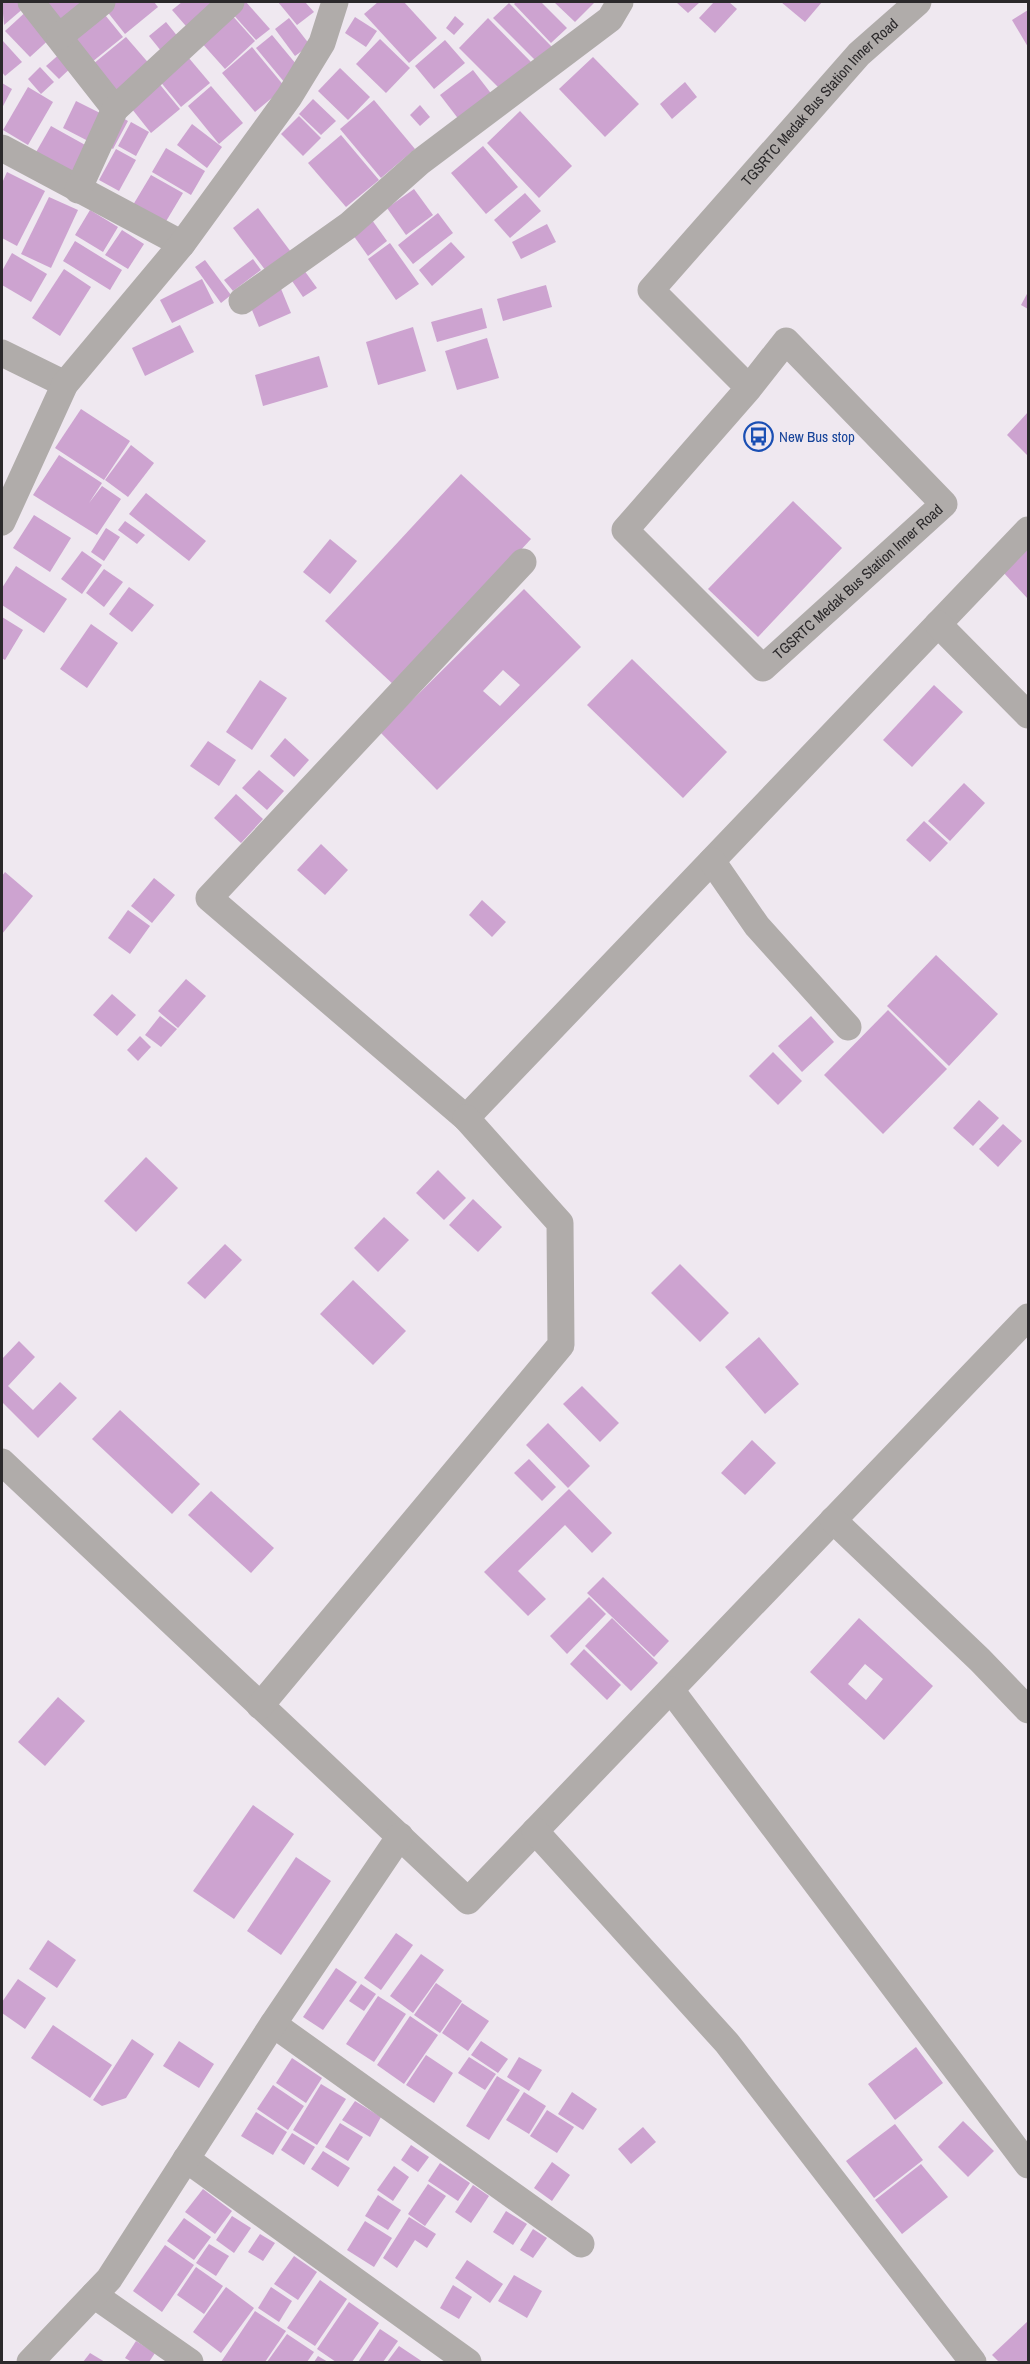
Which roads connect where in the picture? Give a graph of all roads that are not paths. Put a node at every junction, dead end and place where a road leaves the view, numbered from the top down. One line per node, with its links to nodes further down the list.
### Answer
1 (31, 2): 7 (street)
2 (102, 2): 7 (street)
3 (231, 2): 8 (street)
4 (335, 2): 11 (street)
5 (620, 2): 12 (street)
6 (918, 2): 15 (street, TGSRTC Medak Bus Station Inner Road)
7 (60, 36): 8 (street)
8 (115, 109): 10 (street)
9 (2, 148): 10 (street)
10 (78, 190): 11 (street)
11 (182, 244): 14 (street)
12 (242, 301)
13 (2, 353): 14 (street)
14 (65, 384): 16 (street)
15 (749, 388): 15 (street, TGSRTC Medak Bus Station Inner Road)
16 (2, 522)
17 (1029, 530): 19 (street)
18 (523, 562): 23 (street)
19 (938, 624): 20 (street); 21 (street)
20 (1029, 715)
21 (712, 861): 22 (street); 23 (street)
22 (848, 1027)
23 (466, 1118): 28 (street)
24 (1029, 1317): 26 (street)
25 (2, 1462): 28 (street)
26 (833, 1520): 27 (street); 29 (street)
27 (671, 1690): 30 (street); 34 (street)
28 (260, 1706): 31 (street)
29 (1029, 1710)
30 (535, 1831): 31 (street); 40 (street)
31 (400, 1836): 32 (street)
32 (273, 2024): 33 (street); 35 (street)
33 (186, 2159): 36 (street); 39 (street)
34 (1029, 2165)
35 (581, 2244)
36 (94, 2295): 37 (street); 38 (street)
37 (30, 2362)
38 (190, 2362)
39 (468, 2362)
40 (973, 2362)

